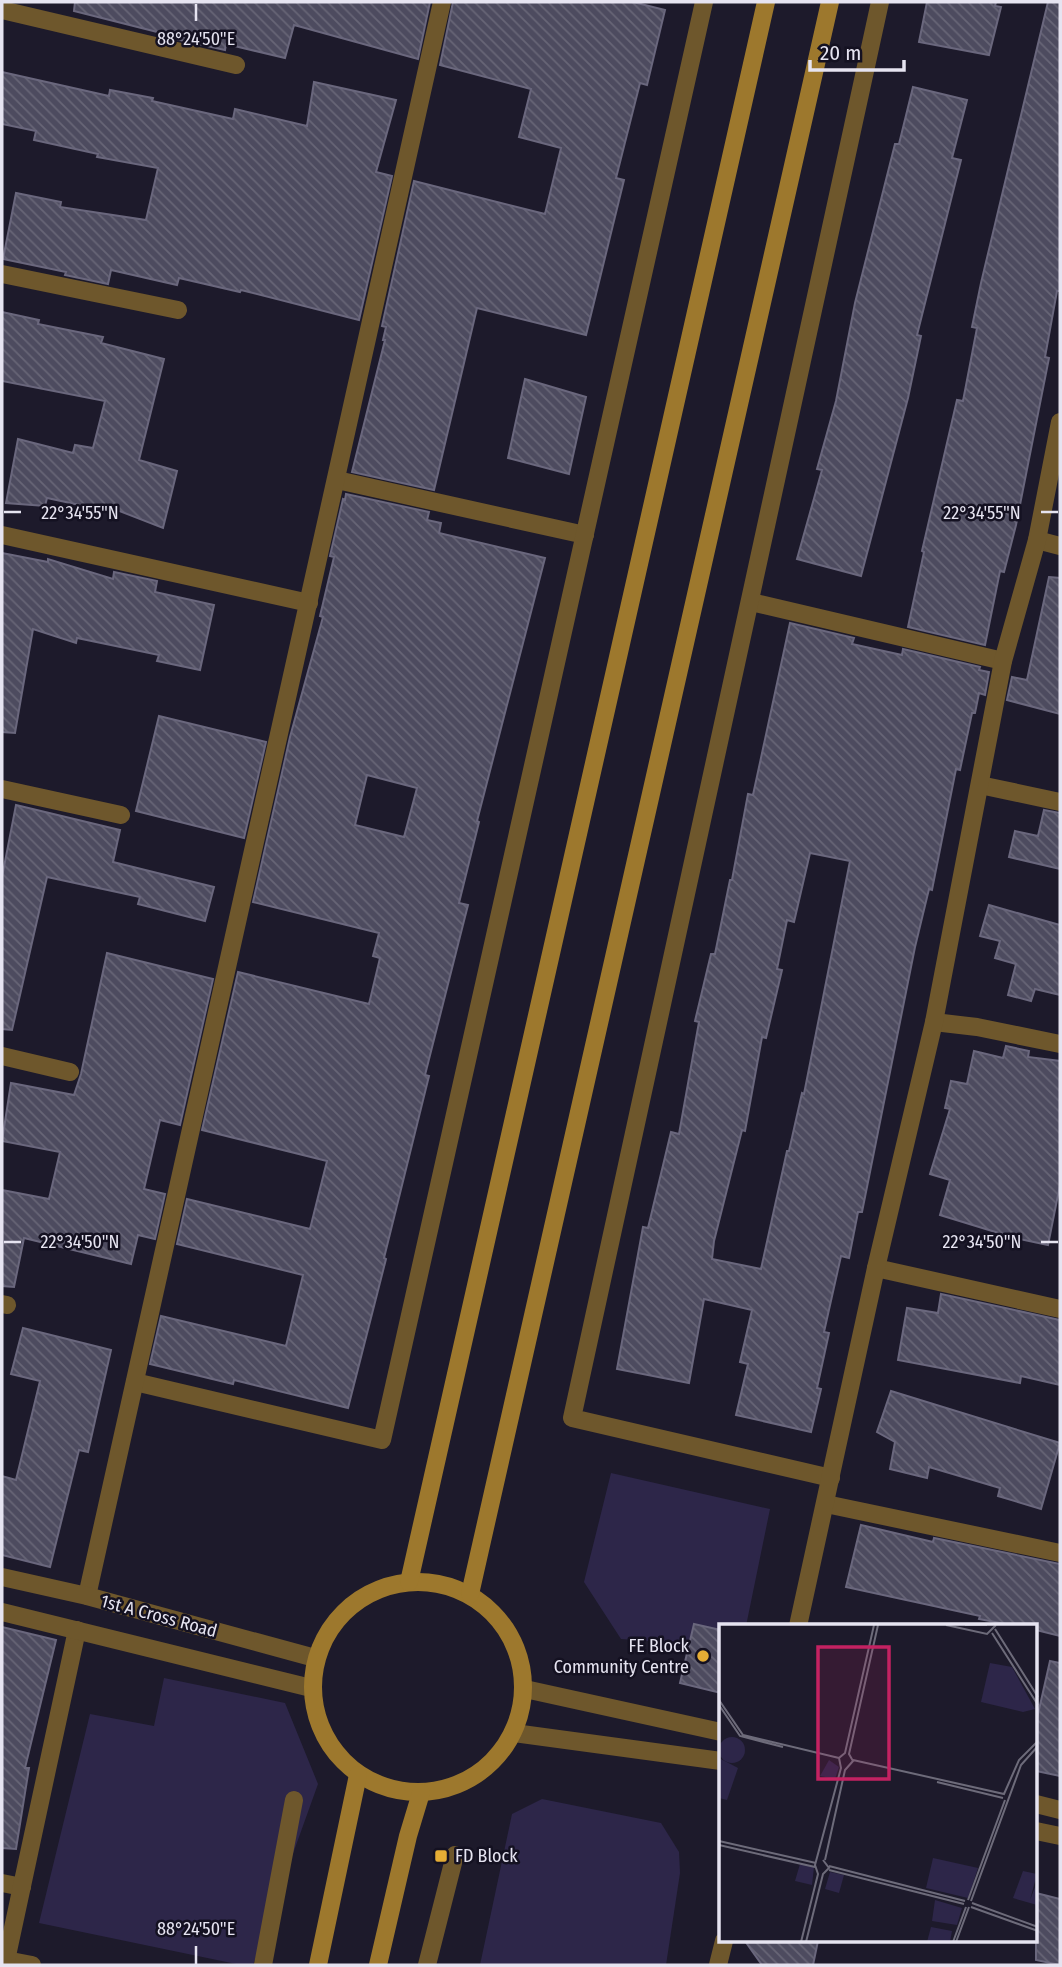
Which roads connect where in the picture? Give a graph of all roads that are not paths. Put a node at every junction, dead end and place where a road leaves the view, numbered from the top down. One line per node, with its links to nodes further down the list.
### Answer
1 (442, 2): 11 (street)
2 (704, 2): 12 (street)
3 (766, 2): 34 (main road)
4 (830, 2): 35 (main road)
5 (880, 2): 16 (street)
6 (2, 10): 7 (street)
7 (236, 65)
8 (2, 274): 9 (street)
9 (178, 310)
10 (1060, 422): 14 (street)
11 (337, 480): 12 (street); 17 (street)
12 (585, 535): 29 (street)
13 (2, 536): 17 (street)
14 (1037, 540): 15 (street); 18 (street)
15 (1060, 546)
16 (751, 602): 18 (street); 30 (street)
17 (309, 603): 29 (street)
18 (1003, 661): 19 (street)
19 (980, 785): 21 (street); 23 (street)
20 (2, 789): 22 (street)
21 (1060, 802)
22 (121, 814)
23 (934, 1022): 24 (street); 27 (street)
24 (1060, 1044)
25 (2, 1056): 26 (street)
26 (70, 1072)
27 (876, 1268): 28 (street); 30 (street)
28 (1060, 1309)
29 (135, 1382): 36 (street)
30 (831, 1478): 31 (street)
31 (826, 1504): 32 (street); 38 (street)
32 (1060, 1553)
33 (2, 1577): 36 (street, 1st A Cross Road)
34 (409, 1581): 35 (main road); 40 (main road)
35 (470, 1594): 42 (main road)
36 (87, 1596): 40 (street, 1st A Cross Road)
37 (2, 1612): 39 (street, 1st A Cross Road)
38 (798, 1624)
39 (77, 1630): 41 (street, 1st A Cross Road); 55 (street)
40 (315, 1658): 41 (main road)
41 (311, 1688): 46 (main road)
42 (525, 1689): 43 (street); 44 (main road)
43 (719, 1732)
44 (514, 1733): 45 (street); 47 (main road)
45 (719, 1761)
46 (358, 1775): 47 (main road); 60 (main road)
47 (421, 1793): 61 (main road)
48 (294, 1801): 59 (street)
49 (1038, 1804): 50 (street)
50 (1060, 1810)
51 (1038, 1830): 52 (street)
52 (1060, 1836)
53 (455, 1855): 62 (street)
54 (2, 1883): 55 (street)
55 (22, 1887): 57 (street)
56 (724, 1942): 63 (street)
57 (5, 1962): 58 (street)
58 (32, 1965)
59 (263, 1965)
60 (317, 1965)
61 (378, 1965)
62 (427, 1965)
63 (718, 1965)

